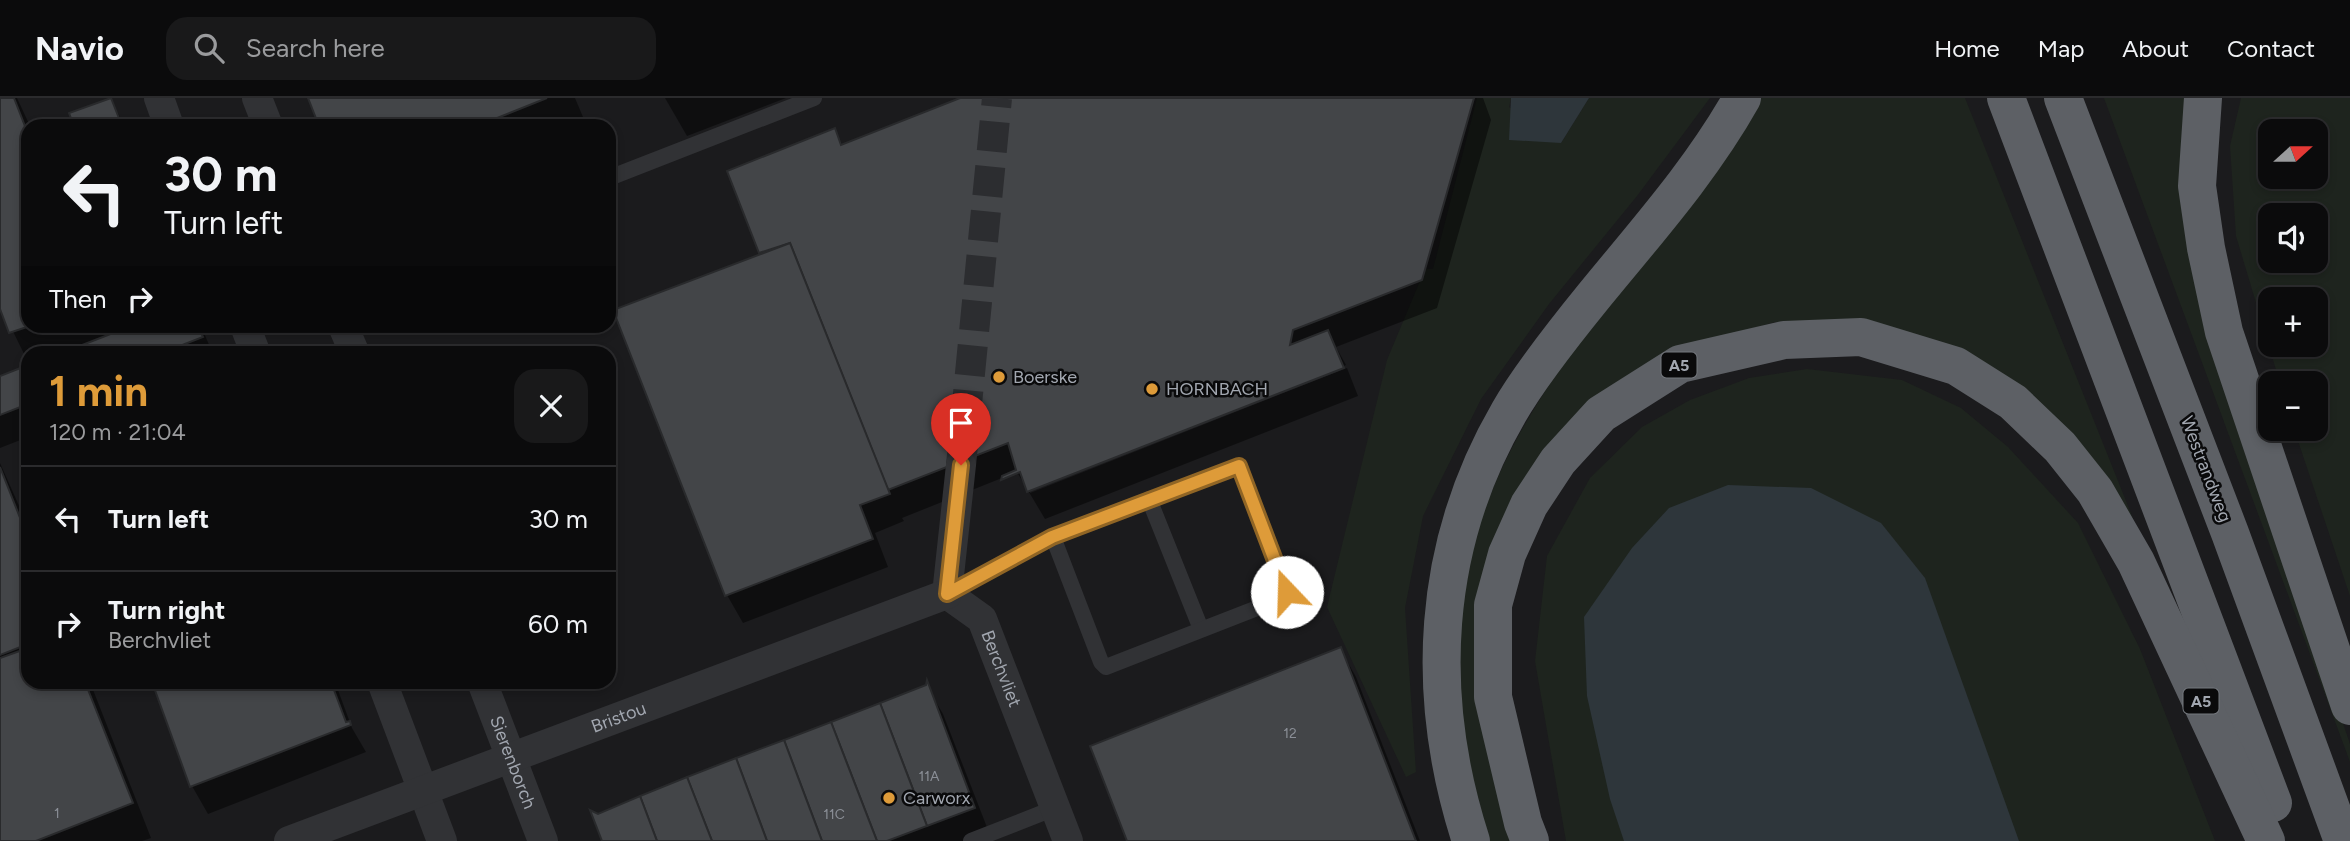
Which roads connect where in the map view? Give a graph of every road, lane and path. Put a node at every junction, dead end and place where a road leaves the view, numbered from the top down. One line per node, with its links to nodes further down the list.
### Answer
1 (159, 98): 8 (street)
2 (257, 98): 9 (street)
3 (814, 98): 10 (lane)
4 (1742, 98): 27 (highway)
5 (2006, 98): 30 (highway, A5)
6 (2063, 98): 31 (highway, Westrandweg)
7 (2203, 98): 18 (highway)
8 (166, 119)
9 (265, 119)
10 (616, 175)
11 (961, 465): 14 (street)
12 (1149, 499): 13 (lane); 15 (lane); 15 (lane)
13 (1052, 537): 14 (lane); 15 (lane)
14 (947, 594): 19 (street, Bristou); 21 (street, Berchvliet)
15 (1201, 629)
16 (385, 689): 20 (street)
17 (485, 689): 19 (street, Sierenborch)
18 (2350, 706)
19 (511, 758): 20 (street, Bristou); 24 (street, Sierenborch)
20 (423, 790): 22 (street, Bristou); 23 (street)
21 (1055, 807): 25 (lane); 26 (street, Berchvliet)
22 (289, 841)
23 (442, 841)
24 (543, 841)
25 (971, 841)
26 (1068, 841)
27 (1471, 841)
28 (1530, 841): 29 (highway, A5)
29 (2266, 841)
30 (2286, 841)
31 (2343, 841)

